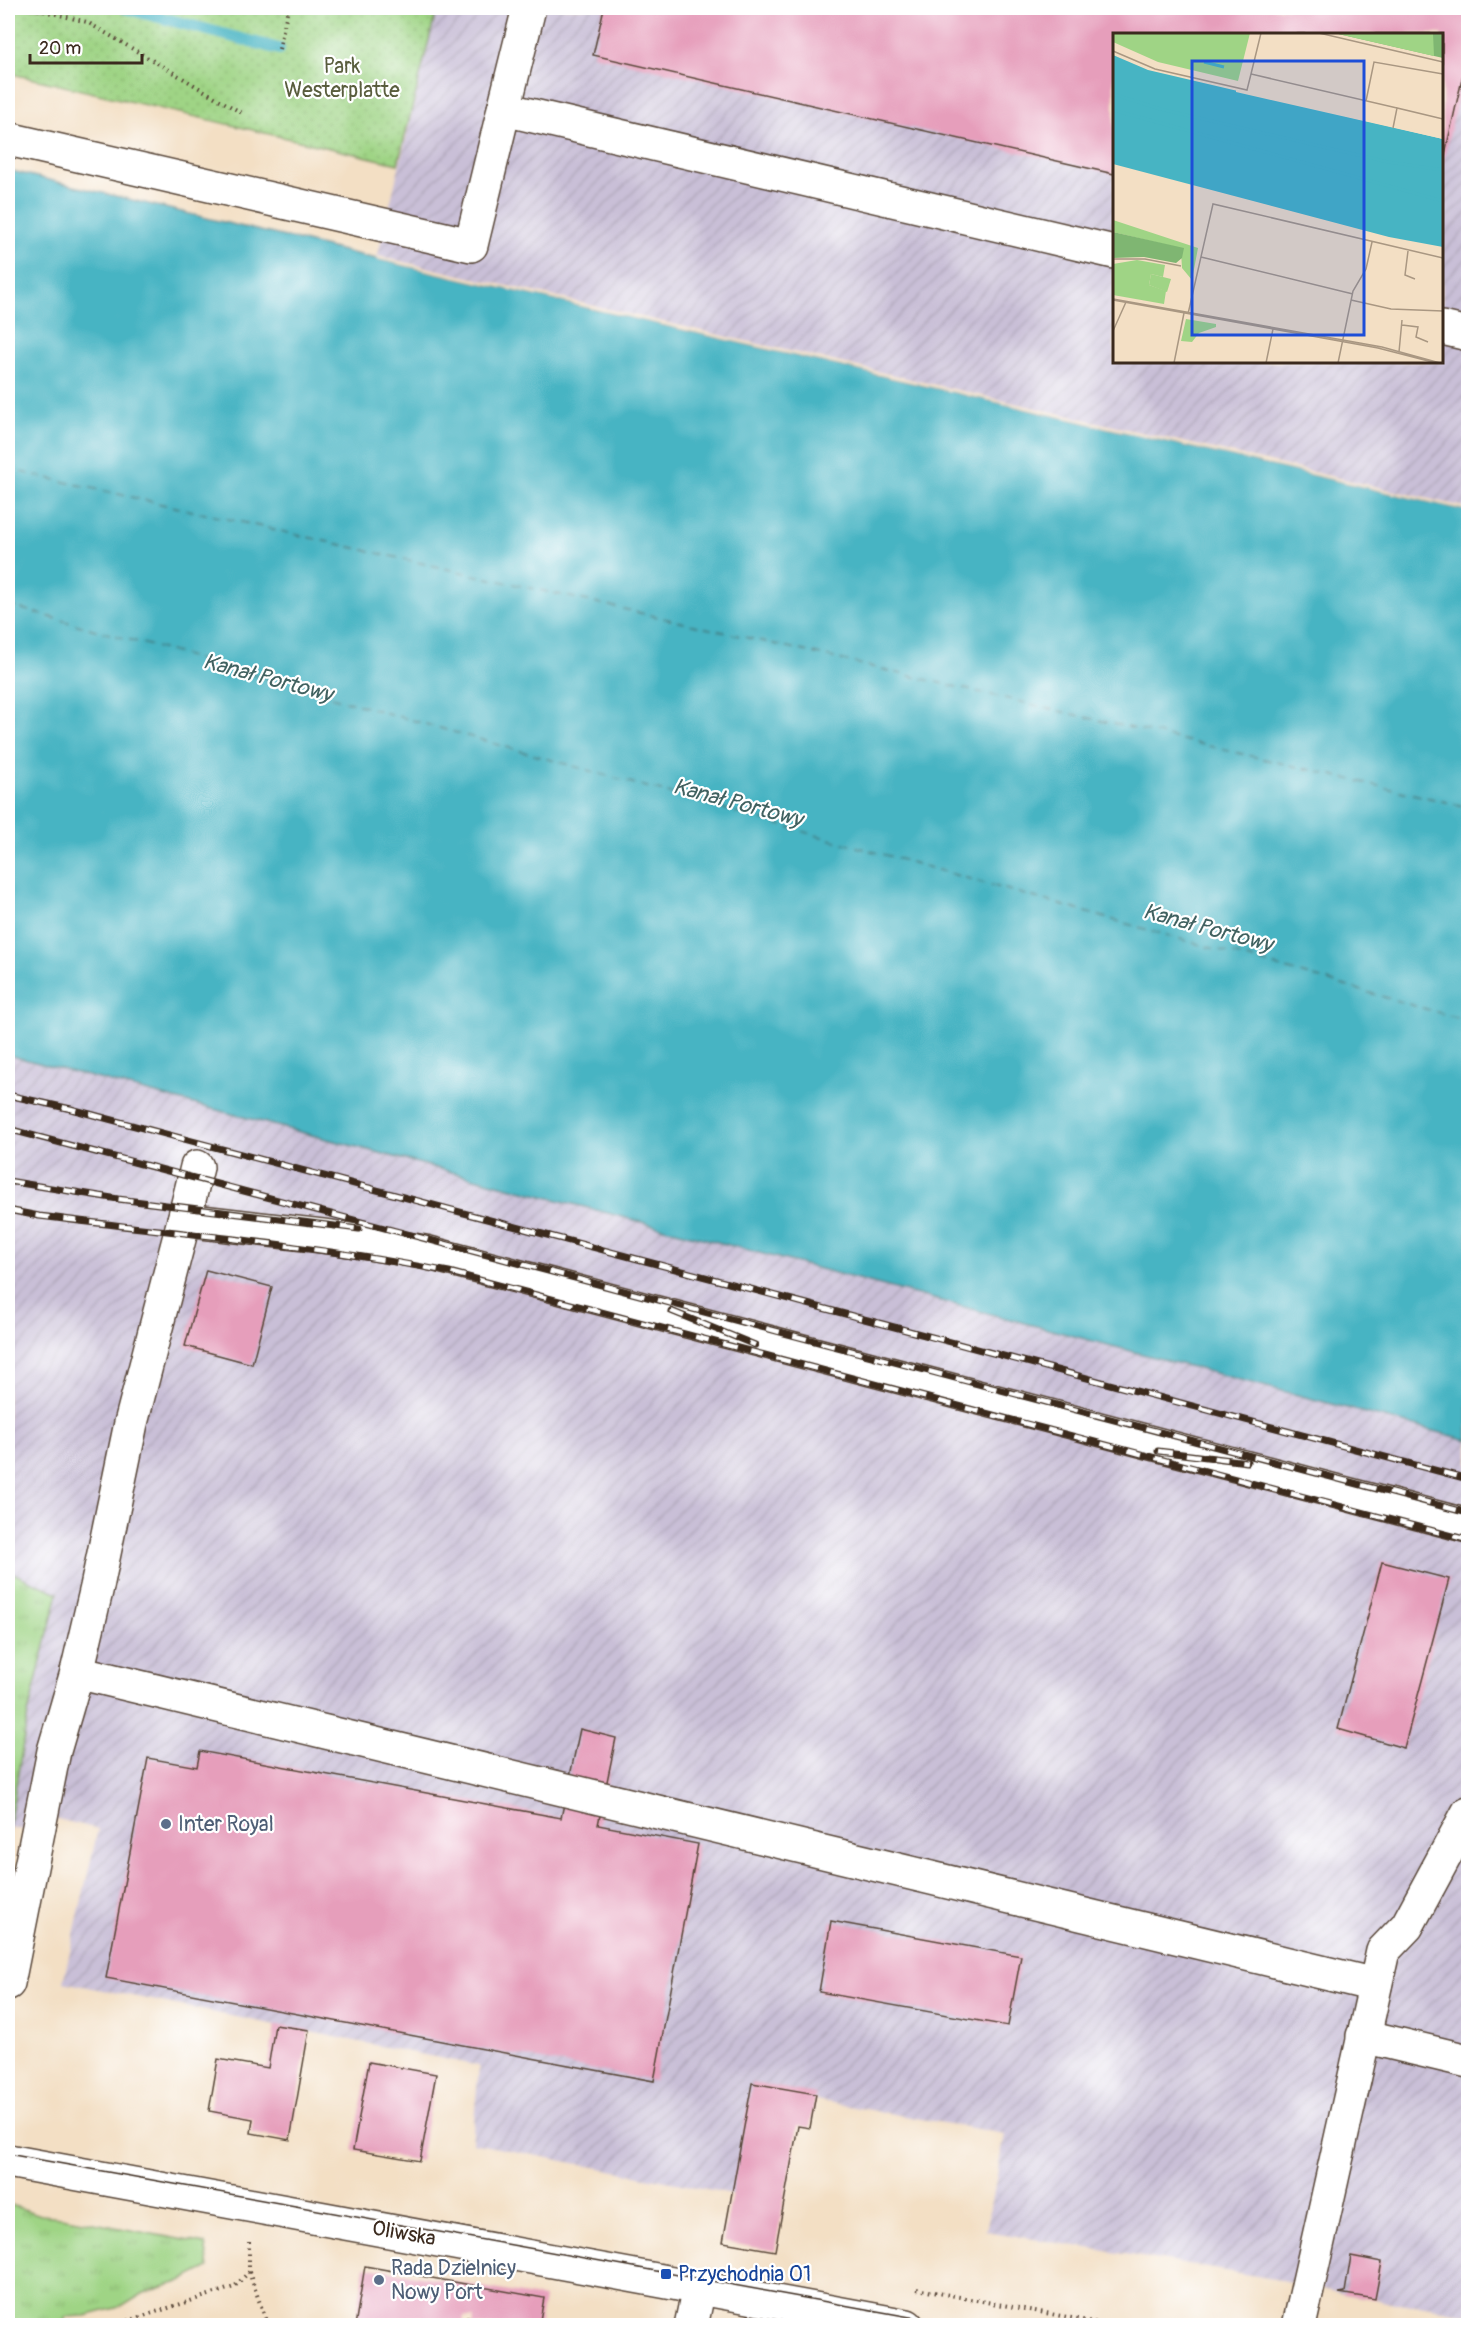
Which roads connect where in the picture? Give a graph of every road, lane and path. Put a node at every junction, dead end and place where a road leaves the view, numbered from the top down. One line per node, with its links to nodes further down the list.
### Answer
1 (32, 8): 6 (path)
2 (288, 8): 4 (path)
3 (529, 8): 5 (street)
4 (279, 49)
5 (504, 110): 7 (street); 8 (street)
6 (242, 113)
7 (8, 139)
8 (1113, 252)
9 (1443, 328): 10 (street)
10 (1468, 334)
11 (197, 1167): 12 (street)
12 (184, 1220): 13 (street); 14 (street)
13 (1468, 1526)
14 (77, 1672): 16 (street); 17 (street)
15 (1468, 1813): 17 (street)
16 (8, 1983)
17 (1375, 1985): 18 (street)
18 (1363, 2036): 19 (street); 28 (street)
19 (1468, 2061)
20 (8, 2161): 21 (street, Oliwska)
21 (251, 2205): 22 (path); 23 (street, Oliwska)
22 (249, 2272): 24 (path); 25 (path)
23 (699, 2288): 26 (street); 27 (street, Oliwska)
24 (98, 2325)
25 (268, 2325)
26 (691, 2325)
27 (907, 2325)
28 (1299, 2325)

